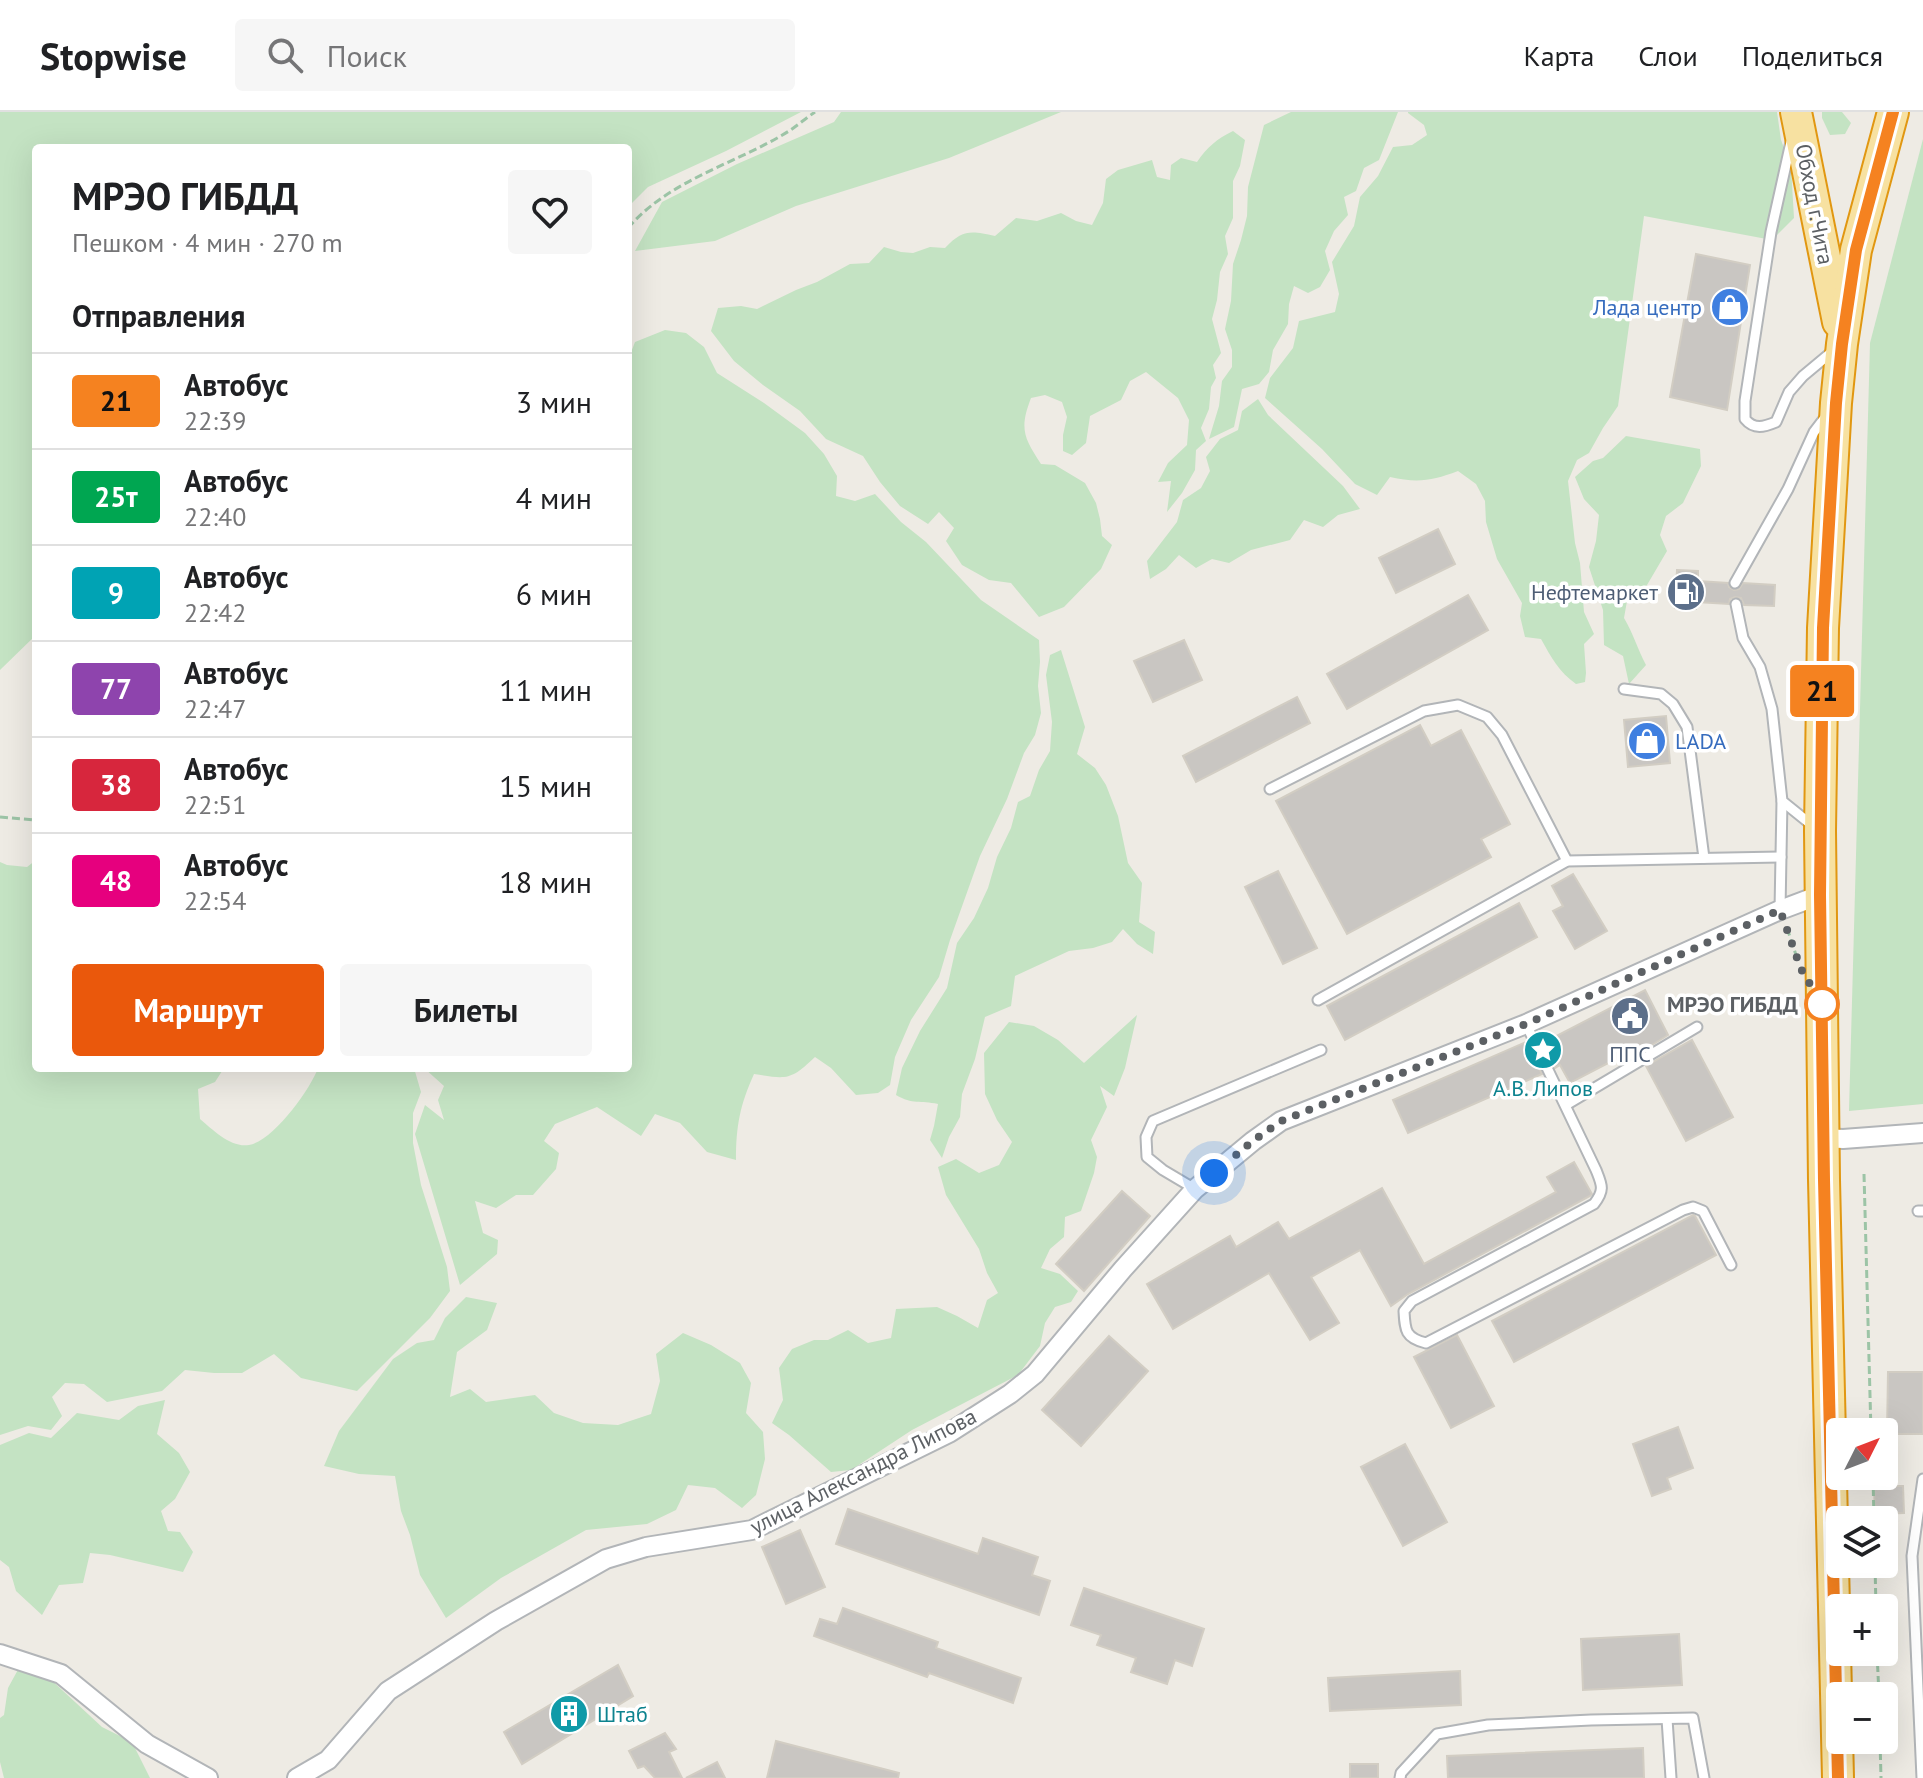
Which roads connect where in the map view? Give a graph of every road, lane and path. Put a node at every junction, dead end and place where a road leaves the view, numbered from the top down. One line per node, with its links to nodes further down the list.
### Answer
1 (815, 112): 4 (path)
2 (1893, 112): 5 (highway)
3 (1796, 114): 5 (highway, Обход г.Чита); 5 (lane)
4 (632, 224)
5 (1842, 344): 6 (highway)
6 (1836, 403): 7 (lane); 14 (highway)
7 (1735, 583)
8 (1736, 604): 11 (lane)
9 (1624, 689): 16 (lane)
10 (1270, 789): 17 (lane)
11 (1782, 801): 14 (lane); 15 (lane)
12 (0, 817): 13 (path)
13 (32, 820)
14 (1820, 831): 18 (highway)
15 (1781, 857): 16 (lane); 19 (lane)
16 (1704, 858): 17 (lane)
17 (1567, 861): 21 (lane)
18 (1820, 895): 19 (street, улица Александра Липова); 27 (highway)
19 (1780, 910): 20 (path); 22 (street, улица Александра Липова)
20 (1796, 954)
21 (1318, 1000)
22 (1526, 1024): 25 (lane); 29 (street, улица Александра Липова)
23 (1697, 1027): 25 (lane)
24 (1321, 1050): 29 (lane)
25 (1566, 1105): 30 (lane)
26 (1923, 1133): 27 (street)
27 (1823, 1138): 41 (highway)
28 (1864, 1174): 31 (path)
29 (1195, 1189): 37 (street, улица Александра Липова)
30 (1731, 1265)
31 (1871, 1418)
32 (1923, 1479): 43 (lane)
33 (0, 1654): 36 (street)
34 (1667, 1719): 38 (lane); 39 (lane); 40 (lane)
35 (1880, 1754): 42 (path)
36 (208, 1778)
37 (297, 1778)
38 (1400, 1778)
39 (1671, 1778)
40 (1704, 1778)
41 (1838, 1778)
42 (1881, 1778)
43 (1922, 1778)

